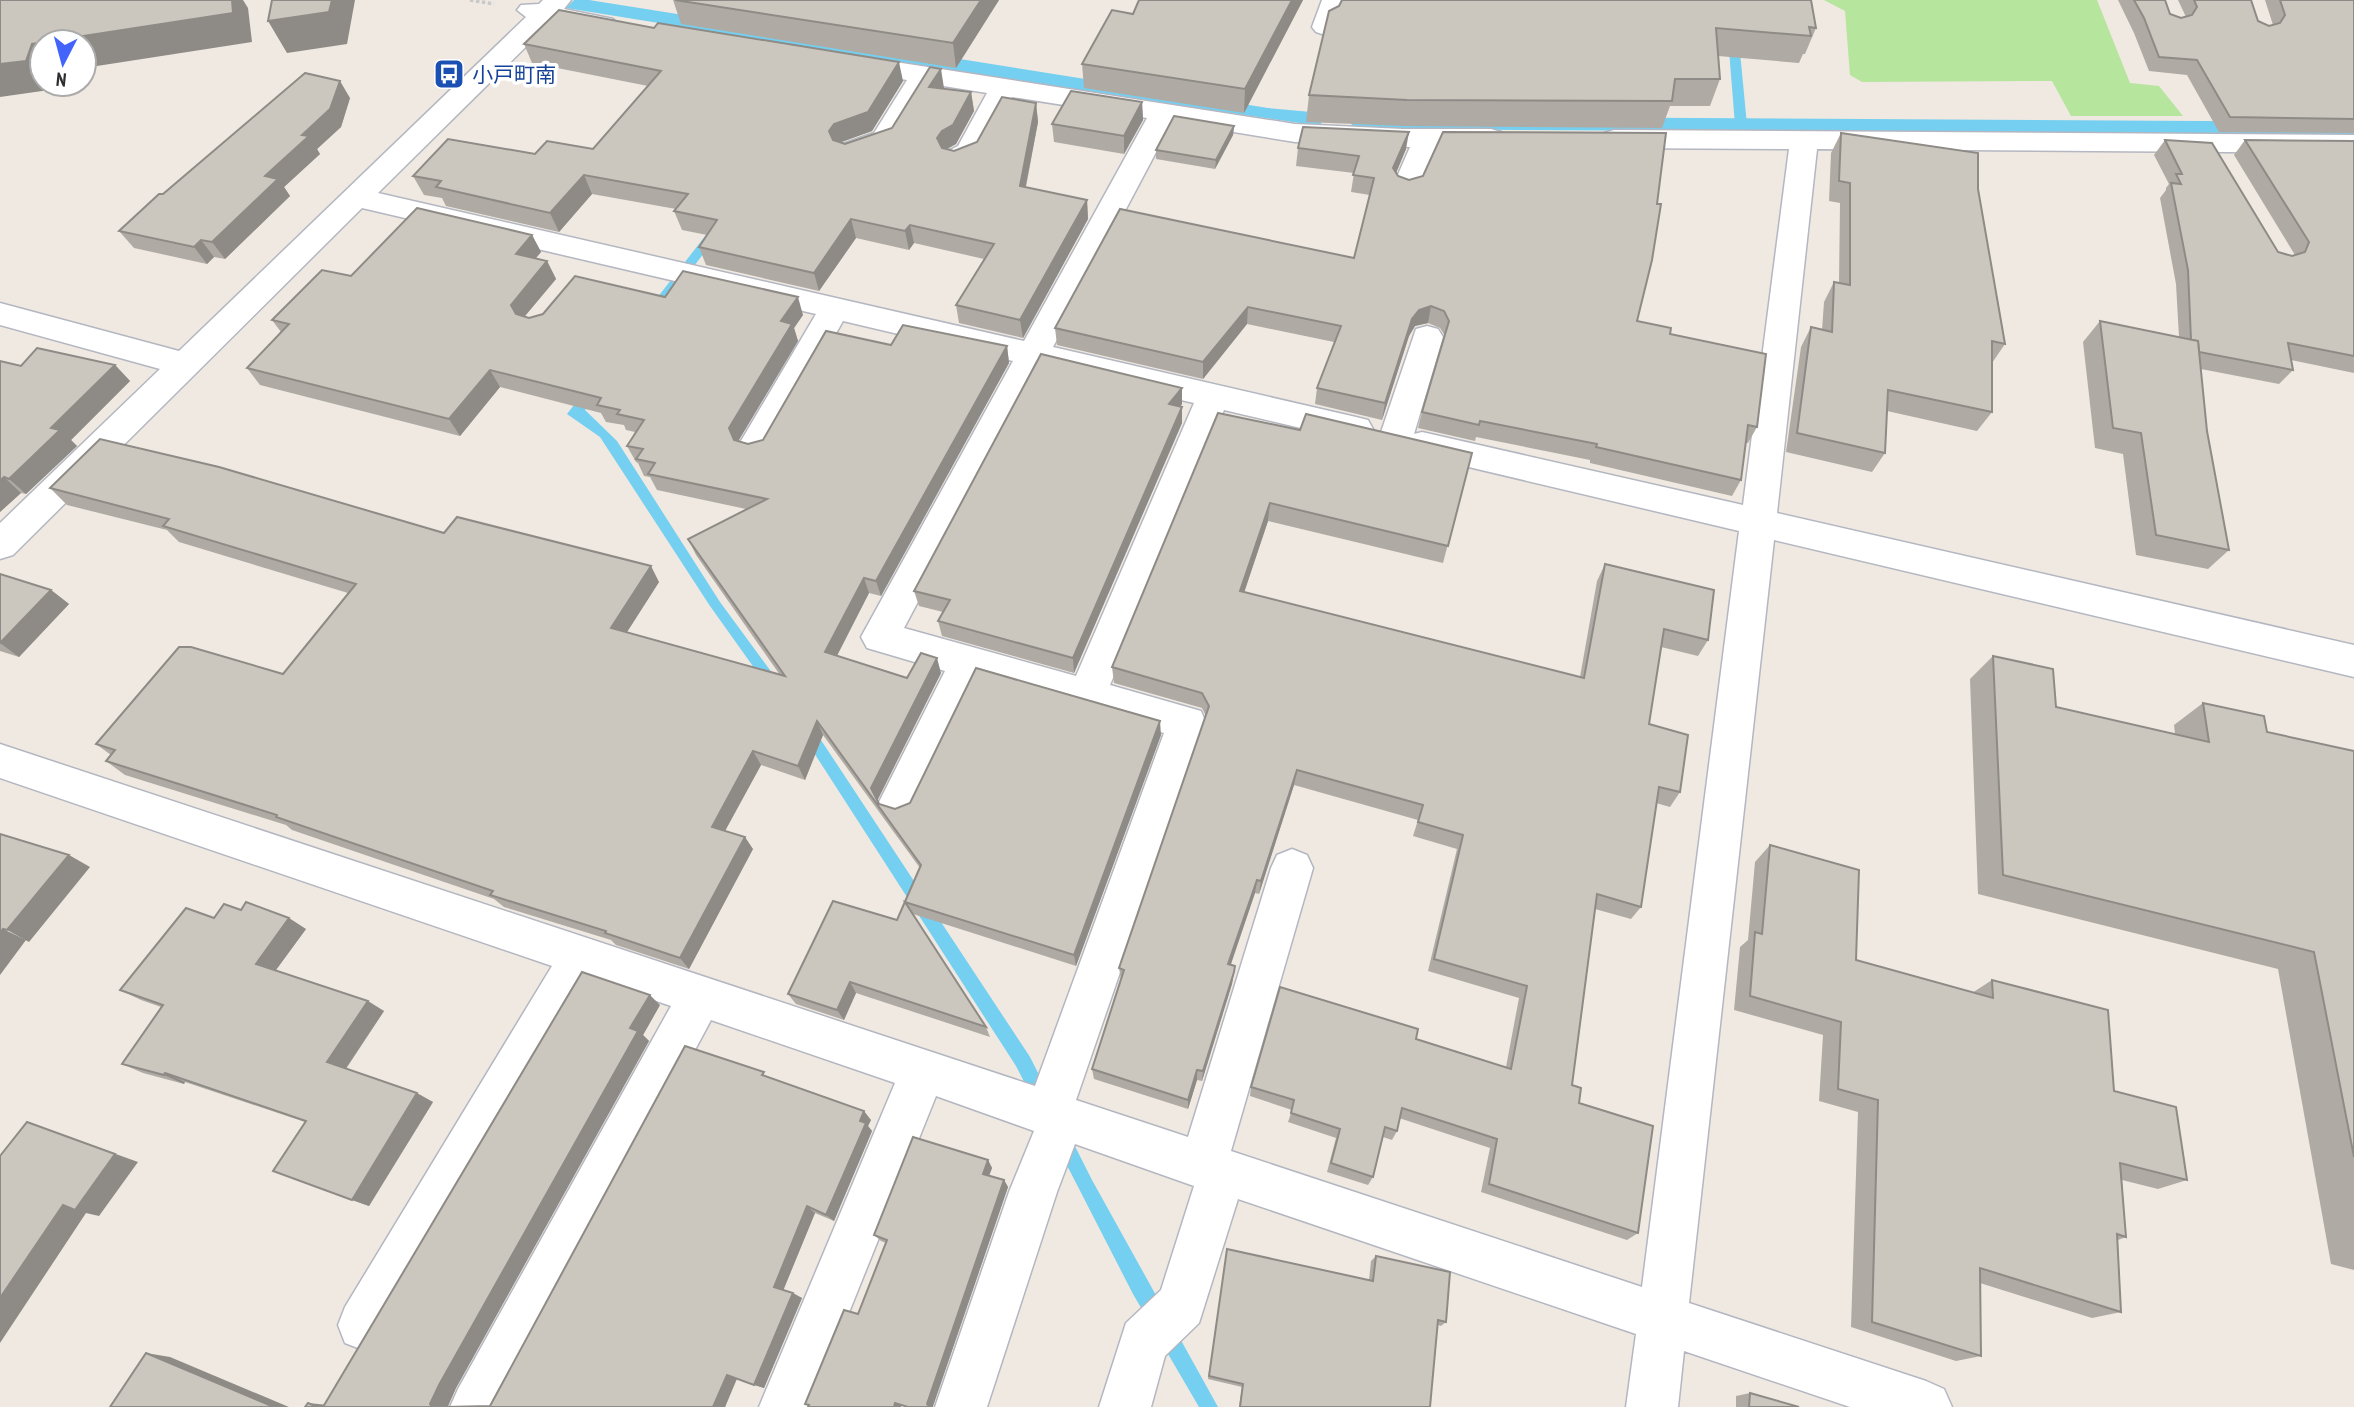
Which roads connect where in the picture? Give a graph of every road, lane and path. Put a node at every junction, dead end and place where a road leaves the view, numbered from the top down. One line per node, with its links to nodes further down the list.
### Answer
1 (1335, 0): 3 (street)
2 (545, 9): 4 (street); 17 (street)
3 (1325, 27)
4 (628, 28)
5 (831, 60): 6 (street)
6 (923, 75): 7 (street); 14 (street)
7 (1003, 88): 8 (street); 15 (street)
8 (1163, 114): 9 (street); 21 (street)
9 (1428, 138): 10 (street); 16 (street)
10 (1517, 138)
11 (1585, 139): 12 (street)
12 (1804, 141): 13 (street); 26 (street)
13 (2354, 144)
14 (850, 151)
15 (956, 158)
16 (1407, 186)
17 (355, 197): 18 (street); 22 (street)
18 (835, 308): 21 (street); 25 (street)
19 (0, 314): 22 (street)
20 (1427, 337): 24 (street)
21 (1033, 354): 23 (street); 29 (street)
22 (185, 364): 27 (street)
23 (1213, 396): 24 (street); 30 (street)
24 (1396, 438): 26 (street)
25 (755, 446)
26 (1759, 522): 28 (street); 39 (street)
27 (0, 545)
28 (2354, 661)
29 (968, 662): 30 (street); 32 (street)
30 (1087, 695): 37 (street)
31 (0, 761): 34 (street)
32 (900, 802)
33 (1292, 868): 38 (street)
34 (581, 957): 35 (street); 40 (street)
35 (699, 997): 36 (street); 41 (street)
36 (923, 1072): 37 (street); 42 (street)
37 (1055, 1116): 38 (street); 43 (street)
38 (1213, 1169): 39 (street); 44 (street)
39 (1662, 1320): 45 (street); 46 (street)
40 (363, 1325)
41 (477, 1407)
42 (785, 1407)
43 (961, 1407)
44 (1125, 1407)
45 (1652, 1407)
46 (1926, 1407)

